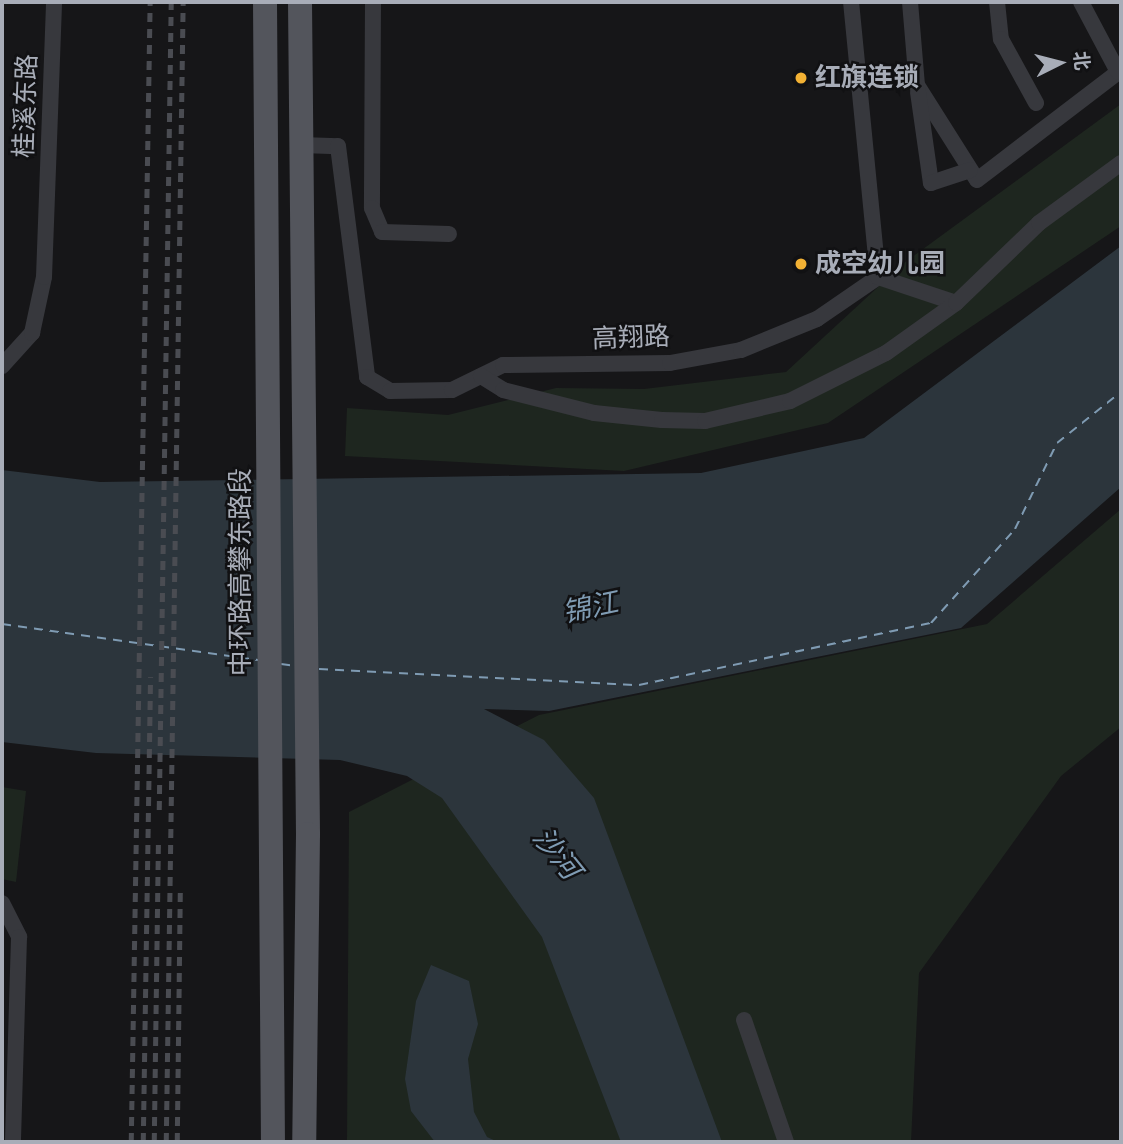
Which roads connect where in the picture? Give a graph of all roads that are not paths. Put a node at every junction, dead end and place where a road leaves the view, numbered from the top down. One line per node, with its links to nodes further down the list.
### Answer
1 (54, 2): 18 (street, 桂溪东路)
2 (265, 2): 23 (main road, 中环路高攀东路段)
3 (300, 2): 12 (main road)
4 (373, 2): 15 (street)
5 (851, 2): 16 (street)
6 (910, 2): 10 (street)
7 (997, 2): 11 (street)
8 (1081, 2): 9 (street)
9 (1120, 71): 14 (street)
10 (917, 85): 14 (street); 14 (street)
11 (1037, 103)
12 (301, 145): 19 (street, 高翔路); 24 (main road)
13 (1121, 163): 17 (street)
14 (970, 170)
15 (449, 234)
16 (878, 277): 17 (street); 19 (street, 高翔路)
17 (956, 303): 19 (street)
18 (2, 366)
19 (481, 376)
20 (2, 903): 22 (street)
21 (744, 1020): 25 (street)
22 (13, 1142)
23 (273, 1142)
24 (304, 1142)
25 (786, 1142)

